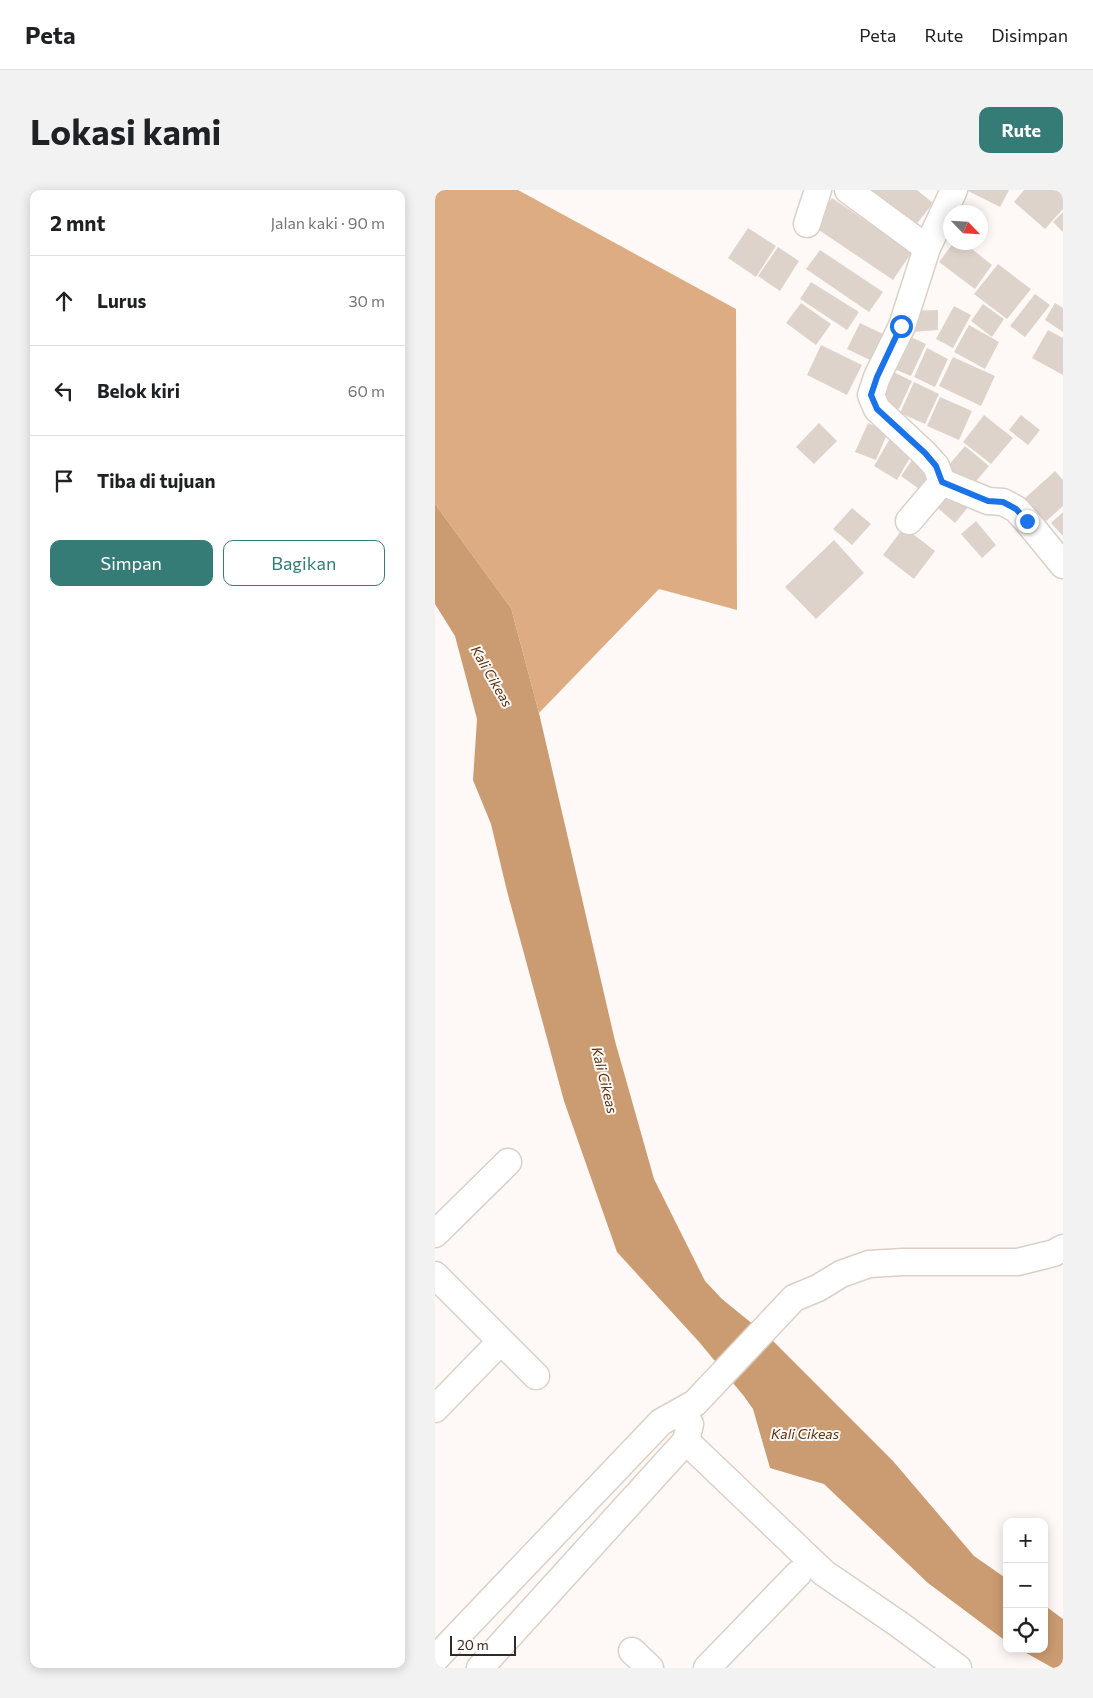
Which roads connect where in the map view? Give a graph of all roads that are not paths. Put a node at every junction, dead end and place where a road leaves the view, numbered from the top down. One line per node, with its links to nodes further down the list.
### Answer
1 (818, 190): 4 (street)
2 (848, 190): 5 (street)
3 (954, 190): 5 (street)
4 (807, 224)
5 (927, 248): 6 (street)
6 (942, 482): 7 (street); 8 (street)
7 (909, 521)
8 (1063, 564)
9 (508, 1162): 10 (street)
10 (435, 1234)
11 (1063, 1248): 15 (street)
12 (435, 1275): 13 (street)
13 (501, 1341): 14 (street); 16 (street)
14 (536, 1376)
15 (699, 1399): 17 (street); 19 (street)
16 (435, 1409)
17 (686, 1441): 20 (street); 22 (street)
18 (798, 1574): 21 (street)
19 (435, 1659)
20 (480, 1668)
21 (707, 1668)
22 (958, 1668)

